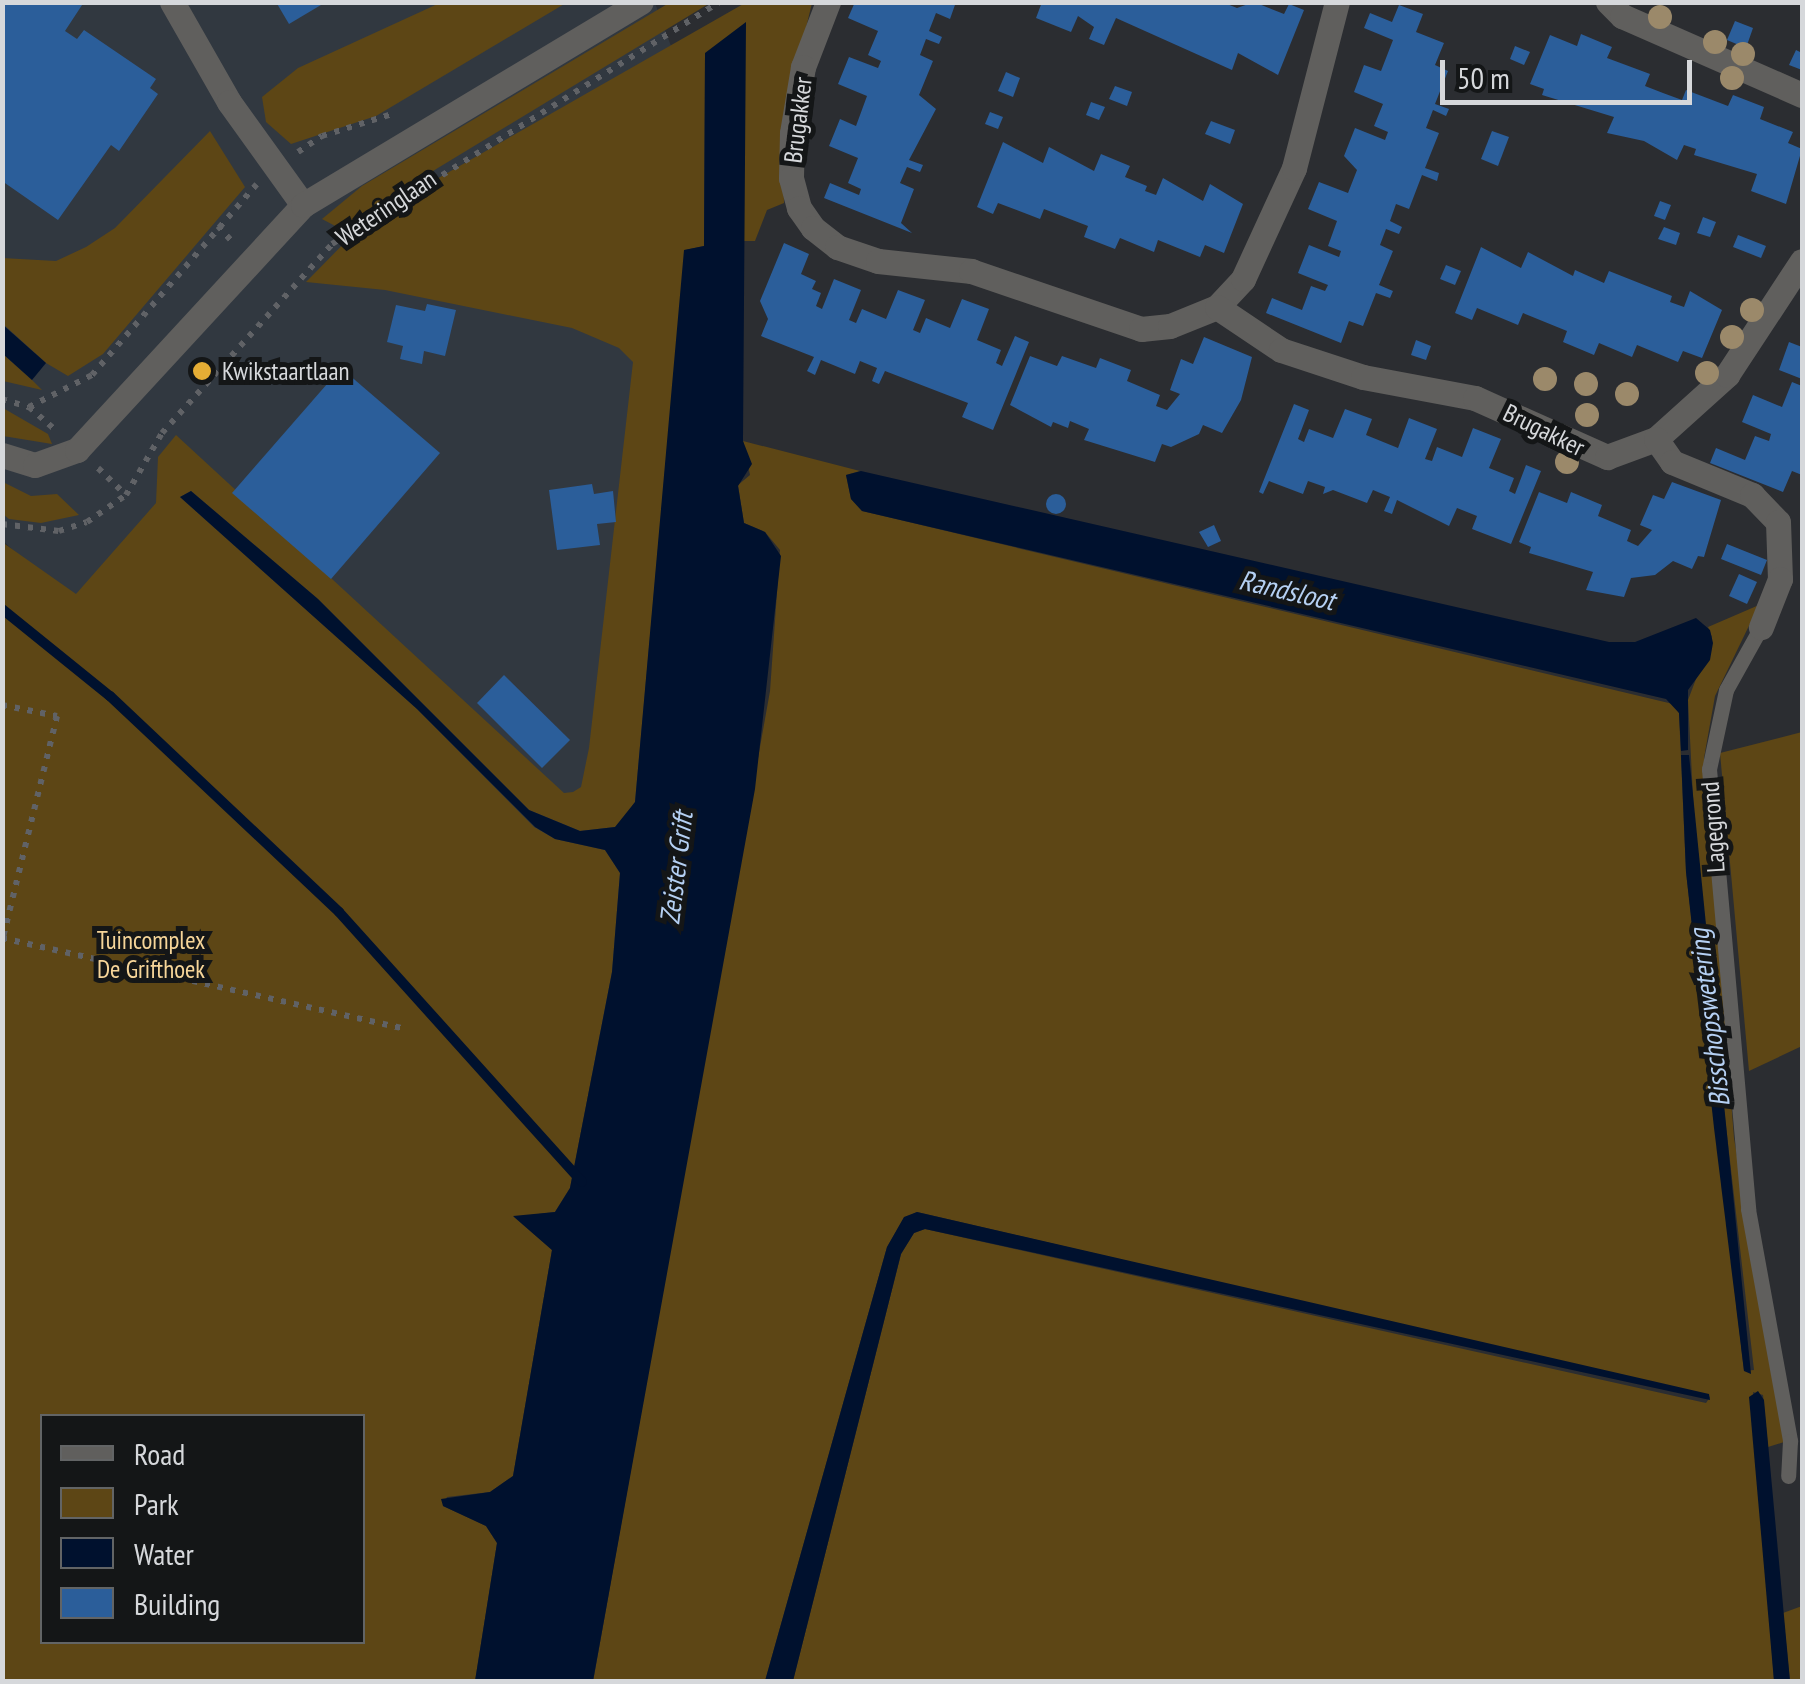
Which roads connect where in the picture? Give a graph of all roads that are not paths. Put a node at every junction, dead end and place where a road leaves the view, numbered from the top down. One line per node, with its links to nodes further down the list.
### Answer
1 (172, 2): 7 (street)
2 (641, 2): 7 (street, Weteringlaan)
3 (828, 2): 9 (street, Brugakker)
4 (1337, 2): 9 (street, Brugakker)
5 (1608, 2): 6 (street)
6 (1802, 94)
7 (303, 205): 11 (street, Weteringlaan)
8 (1802, 261): 10 (street, Brugakker)
9 (1217, 306): 10 (street, Brugakker)
10 (1656, 439): 12 (street, Lagegrond)
11 (2, 455)
12 (1761, 627): 13 (lane, Lagegrond)
13 (1788, 1476)

